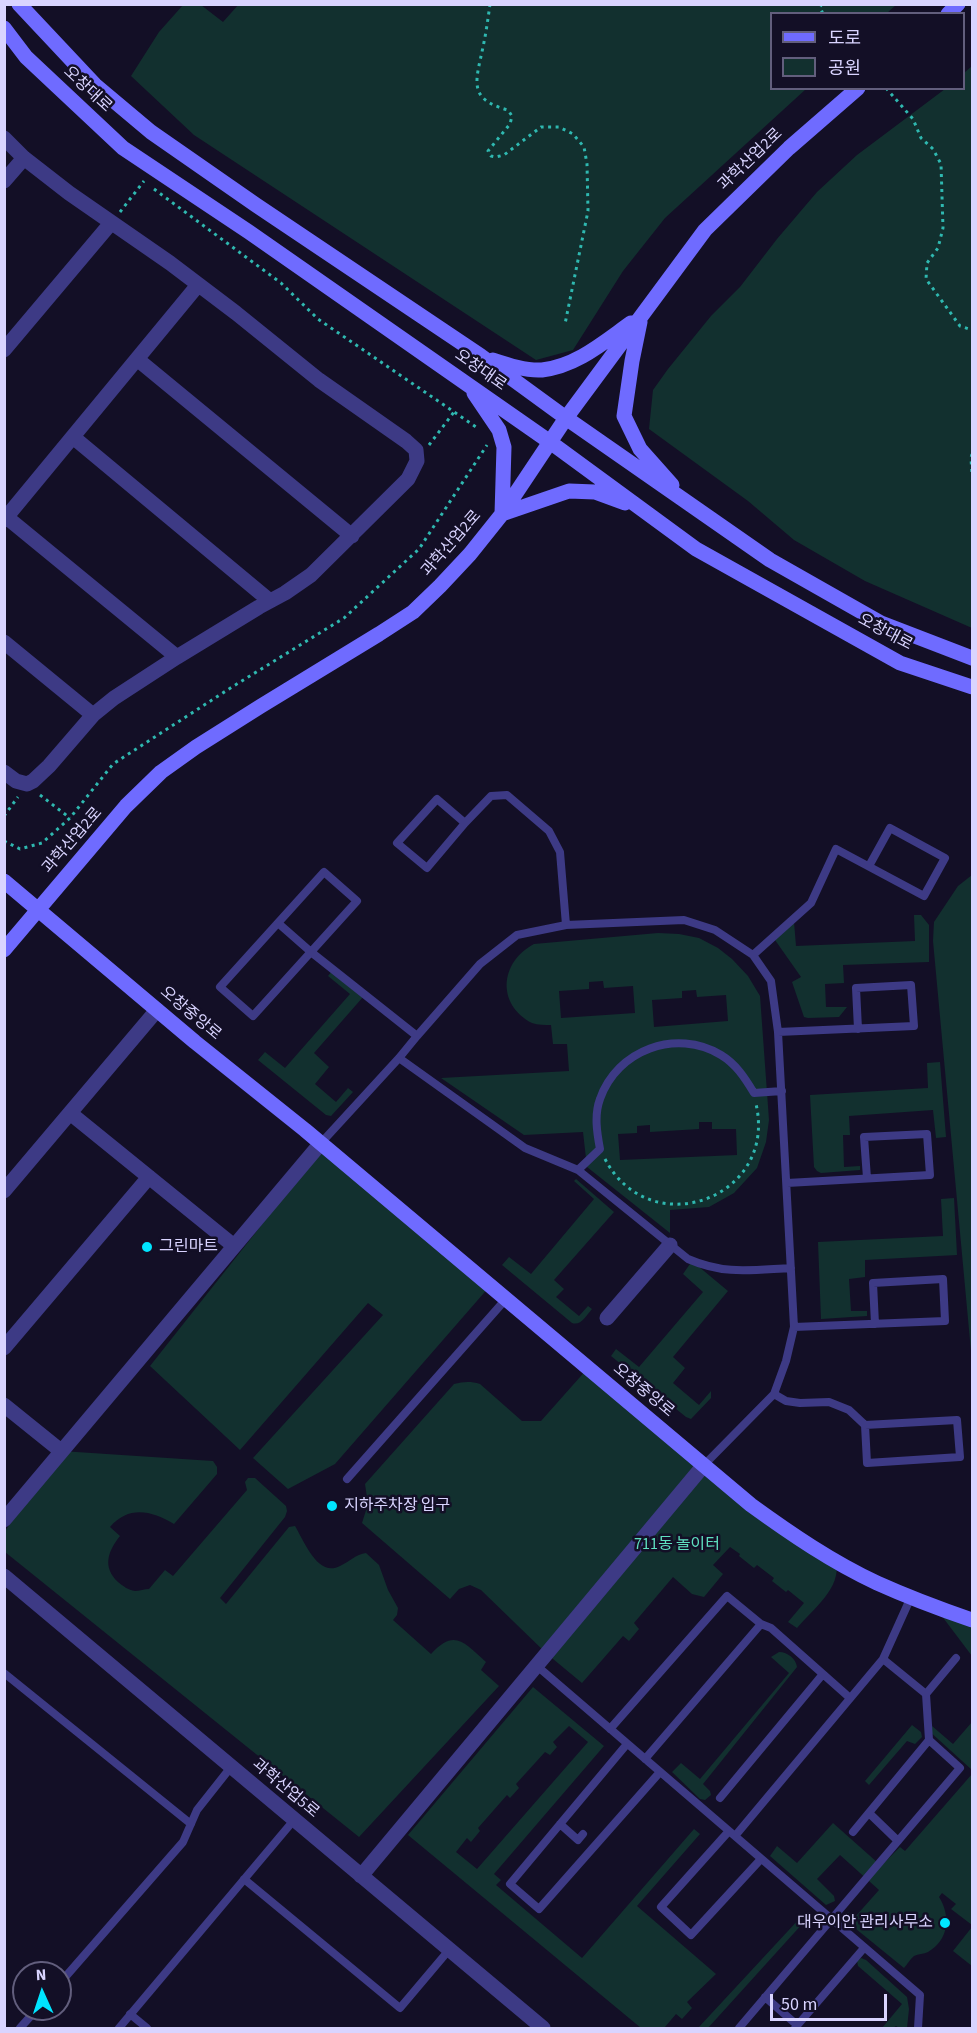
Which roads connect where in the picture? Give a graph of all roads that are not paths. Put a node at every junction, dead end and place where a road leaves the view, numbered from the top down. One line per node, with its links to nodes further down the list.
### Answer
1 (20, 4): 11 (main road, 오창대로)
2 (4, 28): 13 (main road, 오창대로)
3 (856, 90): 9 (main road, 과학산업2로)
4 (4, 138): 5 (street)
5 (24, 158): 6 (street); 7 (street)
6 (4, 181)
7 (111, 223): 8 (street); 10 (street)
8 (198, 285): 12 (street); 21 (street)
9 (641, 316): 11 (main road); 14 (main road, 과학산업2로); 17 (main road)
10 (4, 350)
11 (481, 356): 14 (main road, 오창대로)
12 (137, 358): 15 (street); 21 (street)
13 (468, 384): 16 (main road, 오창대로); 19 (main road)
14 (566, 418): 16 (main road, 과학산업2로); 17 (main road, 오창대로)
15 (73, 437): 20 (street); 22 (street)
16 (550, 442): 18 (main road, 오창대로); 19 (main road, 과학산업2로)
17 (687, 503): 25 (main road, 오창대로)
18 (644, 510): 19 (main road); 26 (main road, 오창대로)
19 (502, 514): 32 (main road, 과학산업2로)
20 (5, 517): 24 (street)
21 (352, 536): 22 (street)
22 (270, 601): 24 (street)
23 (4, 642): 27 (street)
24 (177, 657): 27 (street)
25 (972, 658)
26 (972, 687)
27 (93, 715): 28 (street)
28 (4, 772)
29 (465, 823): 29 (lane); 34 (lane)
30 (869, 866): 30 (lane); 37 (lane)
31 (4, 881): 32 (main road, 오창중앙로)
32 (38, 909): 35 (main road, 과학산업2로); 38 (main road, 오창중앙로)
33 (278, 923): 36 (lane); 36 (lane); 36 (lane)
34 (566, 925): 37 (lane); 41 (lane)
35 (4, 950)
36 (311, 952): 41 (lane)
37 (753, 955): 40 (lane)
38 (157, 1010): 44 (street); 45 (main road, 오창중앙로)
39 (858, 1029): 39 (lane); 40 (lane)
40 (778, 1032): 43 (lane)
41 (417, 1036): 42 (lane)
42 (399, 1058): 45 (lane); 46 (lane)
43 (782, 1091): 46 (lane); 49 (lane)
44 (70, 1113): 47 (street); 50 (street)
45 (321, 1143): 52 (street); 54 (main road, 오창중앙로)
46 (578, 1170): 51 (lane)
47 (149, 1177): 52 (street); 58 (street)
48 (867, 1178): 48 (lane); 49 (lane)
49 (787, 1183): 53 (lane)
50 (4, 1191)
51 (670, 1245): 53 (lane); 55 (street)
52 (234, 1246): 62 (street)
53 (790, 1268): 57 (lane)
54 (506, 1299): 63 (main road, 오창중앙로); 64 (lane)
55 (607, 1318)
56 (875, 1324): 56 (lane); 57 (lane)
57 (794, 1327): 59 (lane)
58 (4, 1348)
59 (774, 1394): 61 (lane); 63 (lane)
60 (4, 1405): 62 (street)
61 (865, 1425): 61 (lane)
62 (61, 1451): 65 (street)
63 (704, 1465): 67 (main road, 오창중앙로); 72 (street)
64 (347, 1479)
65 (4, 1520)
66 (4, 1576): 81 (street, 과학산업5로)
67 (911, 1597): 68 (main road, 오창중앙로); 71 (lane)
68 (972, 1620)
69 (761, 1624): 74 (lane); 77 (lane); 80 (lane)
70 (956, 1658): 75 (lane)
71 (883, 1659): 75 (lane); 76 (lane)
72 (537, 1666): 77 (lane); 93 (street)
73 (4, 1673): 86 (lane)
74 (823, 1674): 76 (lane); 83 (lane)
75 (926, 1694): 78 (lane)
76 (850, 1698): 89 (lane)
77 (610, 1729): 79 (lane)
78 (928, 1740): 84 (lane); 90 (lane)
79 (627, 1744): 80 (lane); 87 (lane)
80 (645, 1759): 82 (lane)
81 (231, 1767): 85 (street, 과학산업5로); 86 (lane)
82 (660, 1772): 89 (lane); 91 (lane)
83 (720, 1798)
84 (869, 1813): 88 (lane); 90 (lane)
85 (294, 1820): 93 (street, 과학산업5로); 94 (lane)
86 (191, 1824): 98 (lane)
87 (560, 1824): 91 (lane); 91 (lane)
88 (853, 1832)
89 (732, 1834): 92 (lane); 92 (lane)
90 (898, 1840): 95 (lane)
91 (590, 1851)
92 (761, 1859): 95 (lane)
93 (361, 1876): 97 (street, 과학산업5로)
94 (244, 1879): 97 (lane); 101 (lane)
95 (831, 1918): 96 (lane); 99 (lane)
96 (864, 1948): 103 (lane); 108 (lane)
97 (449, 1950): 106 (street, 과학산업5로)
98 (72, 1969)
99 (765, 1997): 102 (lane); 107 (lane)
100 (792, 2006): 102 (lane)
101 (130, 2014): 104 (lane); 105 (lane)
102 (785, 2014): 103 (lane)
103 (796, 2027)
104 (118, 2028)
105 (147, 2028)
106 (543, 2028)
107 (739, 2028)
108 (918, 2028)

